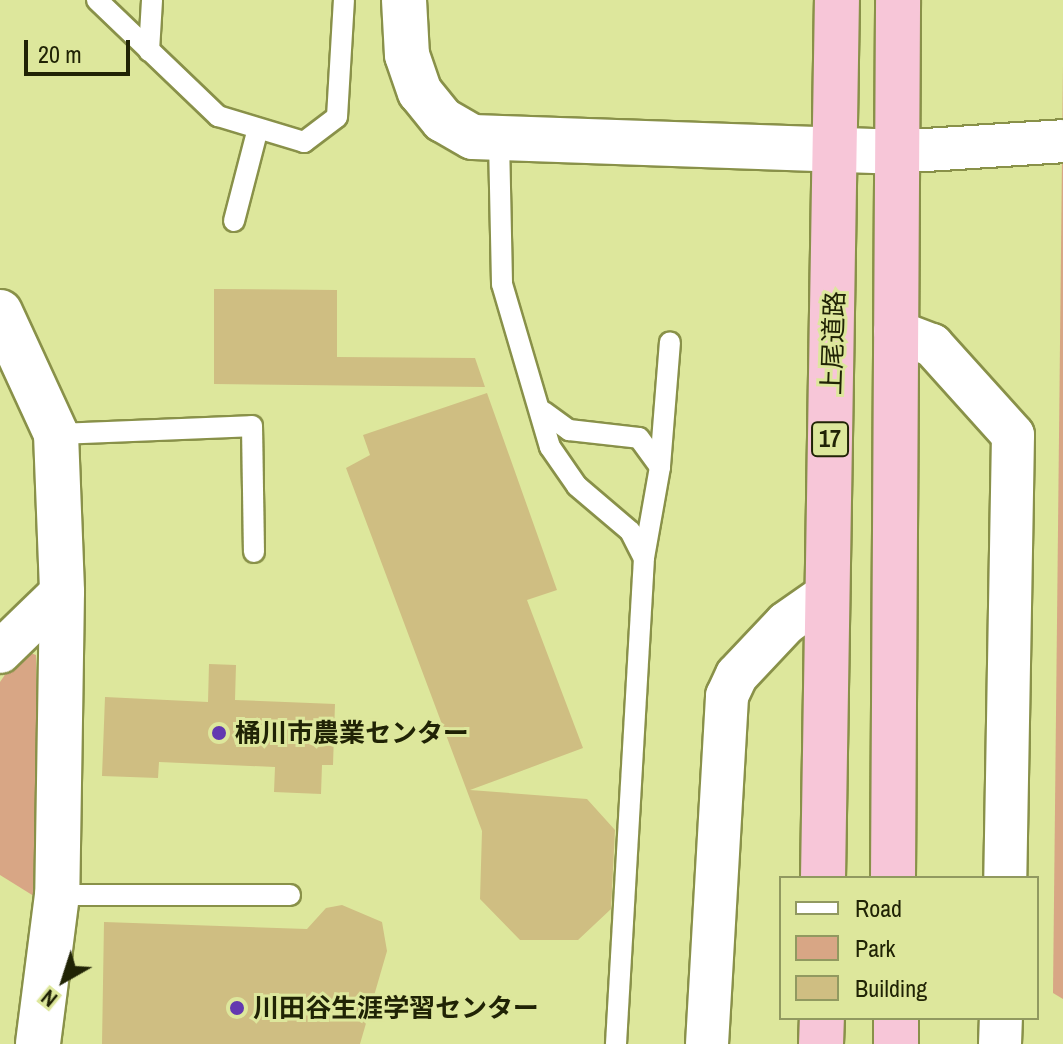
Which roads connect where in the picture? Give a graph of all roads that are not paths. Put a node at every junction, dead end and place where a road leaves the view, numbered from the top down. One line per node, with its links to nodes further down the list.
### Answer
1 (97, 0): 7 (lane)
2 (152, 0): 7 (lane)
3 (344, 0): 8 (lane)
4 (404, 0): 9 (street)
5 (837, 0): 11 (highway, 上尾道路 / 17)
6 (898, 0): 12 (highway)
7 (149, 51): 8 (lane)
8 (257, 132): 13 (lane)
9 (499, 140): 11 (street); 17 (lane)
10 (1063, 141): 12 (street)
11 (839, 152): 12 (street); 23 (highway, 上尾道路 / 17)
12 (895, 152): 15 (highway)
13 (234, 221)
14 (0, 312): 18 (street)
15 (895, 331): 26 (highway); 27 (street)
16 (670, 342): 19 (lane)
17 (544, 412): 19 (lane); 21 (lane)
18 (56, 434): 20 (lane); 22 (street)
19 (660, 467): 21 (lane)
20 (254, 552)
21 (644, 558): 34 (lane)
22 (62, 592): 24 (street); 28 (street)
23 (826, 595): 25 (highway, 上尾道路 / 17); 35 (street)
24 (0, 652)
25 (823, 876)
26 (893, 876)
27 (1005, 876)
28 (57, 895): 29 (lane); 33 (street)
29 (290, 895)
30 (822, 1020): 36 (highway)
31 (896, 1020): 37 (highway)
32 (1001, 1020): 38 (street)
33 (38, 1044)
34 (616, 1044)
35 (707, 1044)
36 (821, 1044)
37 (896, 1044)
38 (1000, 1044)

